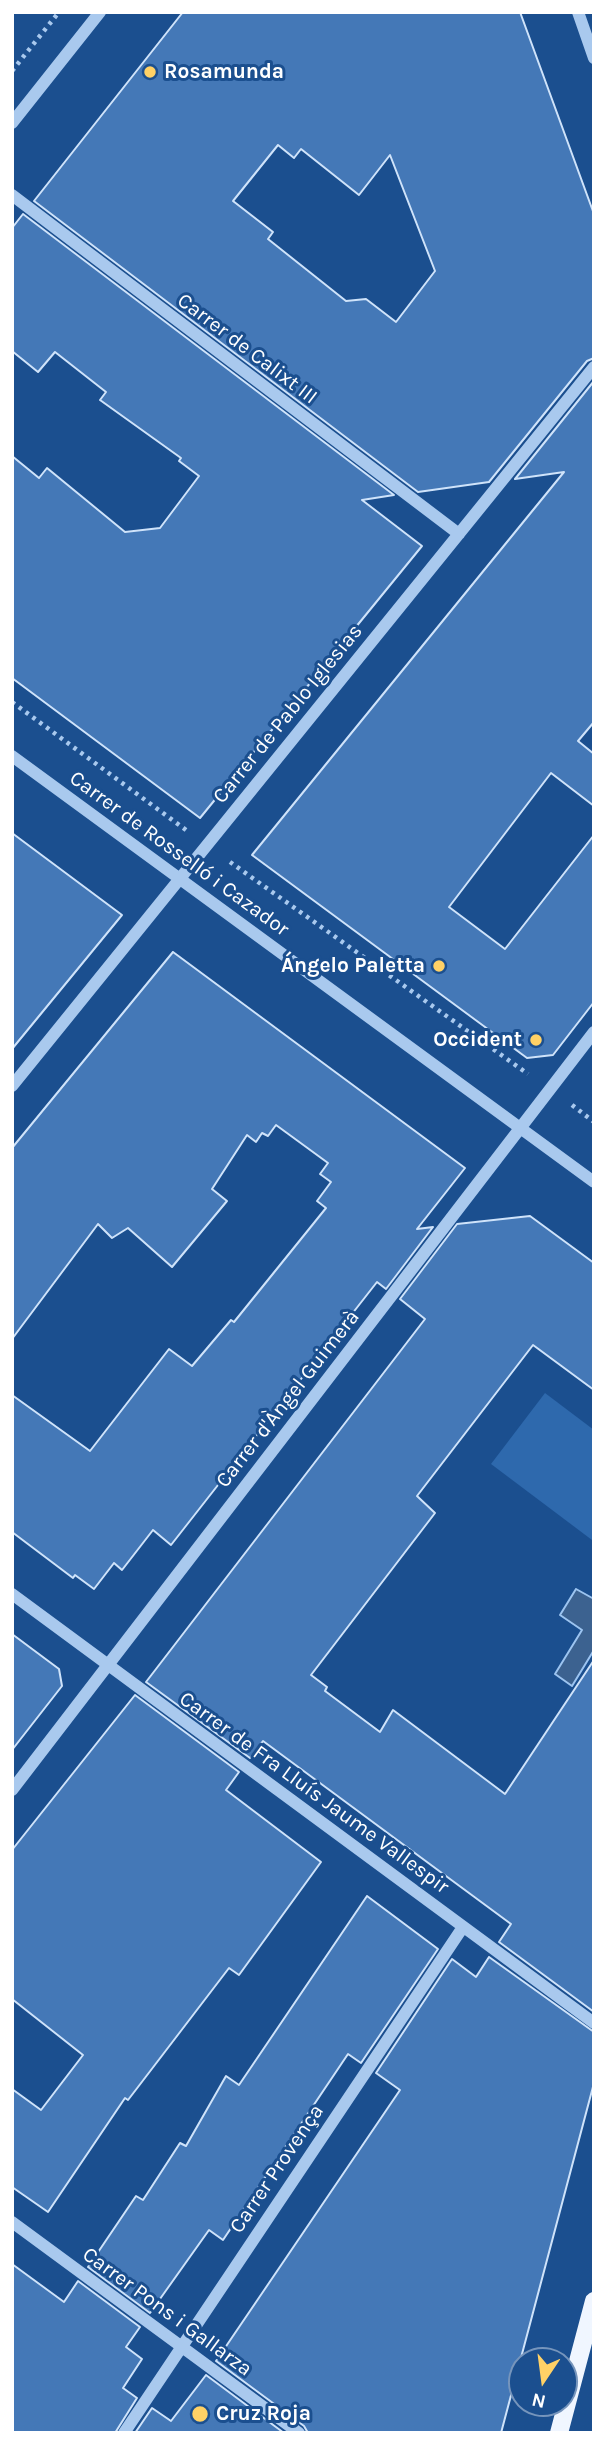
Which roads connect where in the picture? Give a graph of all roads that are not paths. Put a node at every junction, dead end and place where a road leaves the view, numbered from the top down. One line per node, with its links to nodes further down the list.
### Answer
1 (100, 12): 4 (street)
2 (578, 12): 3 (street)
3 (594, 58)
4 (12, 123)
5 (12, 195): 7 (street, Carrer de Calixt III)
6 (594, 367): 7 (street, Carrer de Pablo Iglesias)
7 (459, 534): 9 (street, Carrer de Pablo Iglesias)
8 (12, 756): 9 (street, Carrer de Rosselló i Cazador)
9 (180, 879): 11 (street, Carrer de Pablo Iglesias); 12 (street, Carrer de Rosselló i Cazador)
10 (594, 1031): 12 (street, Carrer d'Àngel Guimerà)
11 (12, 1086)
12 (520, 1128): 13 (street, Carrer de Rosselló i Cazador); 15 (street, Carrer d'Àngel Guimerà)
13 (594, 1182)
14 (12, 1594): 15 (street, Carrer de Fra Lluís Jaume Vallespir)
15 (108, 1665): 16 (street, Carrer d'Àngel Guimerà); 17 (street, Carrer de Fra Lluís Jaume Vallespir)
16 (12, 1790)
17 (463, 1927): 18 (street, Carrer de Fra Lluís Jaume Vallespir); 21 (street, Carrer Provença)
18 (594, 2023)
19 (12, 2222): 21 (street, Carrer Pons i Gallarza)
20 (594, 2301): 24 (main road)
21 (181, 2347): 22 (street, Carrer Provença); 23 (street, Carrer Pons i Gallarza)
22 (124, 2433)
23 (299, 2433)
24 (559, 2433)

